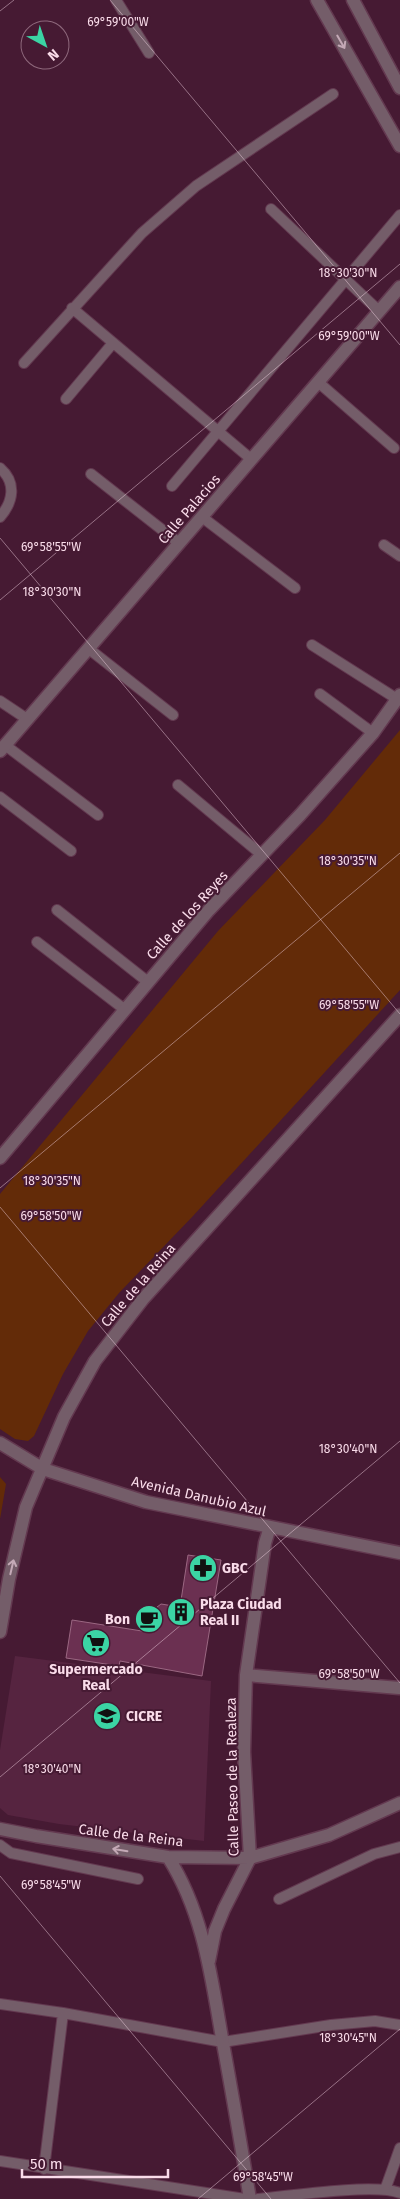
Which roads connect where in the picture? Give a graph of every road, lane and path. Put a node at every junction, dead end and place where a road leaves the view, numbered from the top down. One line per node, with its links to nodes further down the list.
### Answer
1 (116, 0): 4 (lane)
2 (317, 0): 7 (street, one-way to 7)
3 (353, 0): 5 (street)
4 (149, 53)
5 (400, 88)
6 (333, 94): 12 (lane)
7 (400, 146)
8 (271, 209): 10 (lane)
9 (400, 215): 10 (lane)
10 (346, 280): 13 (lane); 18 (lane)
11 (400, 287): 13 (street, Calle Palacios)
12 (72, 308): 14 (lane); 15 (lane)
13 (379, 311): 16 (street, Calle Palacios)
14 (113, 343): 17 (lane); 18 (lane)
15 (24, 362)
16 (318, 382): 19 (lane); 20 (street, Calle Palacios)
17 (66, 400)
18 (217, 431): 20 (lane); 23 (lane)
19 (394, 448)
20 (251, 459): 25 (street, Calle Palacios)
21 (0, 468): 24 (lane)
22 (91, 474): 26 (lane)
23 (172, 486)
24 (0, 517)
25 (202, 517): 26 (street, Calle Palacios); 29 (lane)
26 (179, 543): 31 (street, Calle Palacios)
27 (384, 545): 28 (lane)
28 (400, 556)
29 (295, 588)
30 (312, 646): 33 (lane)
31 (89, 649): 35 (lane); 36 (street, Calle Palacios)
32 (320, 694): 37 (lane)
33 (399, 697): 37 (street, Calle de los Reyes)
34 (0, 701): 36 (lane)
35 (173, 715)
36 (27, 719): 38 (street, Calle Palacios)
37 (373, 733): 43 (street, Calle de los Reyes)
38 (3, 748): 41 (lane)
39 (178, 785): 43 (lane)
40 (0, 797): 42 (lane)
41 (98, 815)
42 (70, 851)
43 (262, 855): 46 (street, Calle de los Reyes)
44 (57, 910): 46 (lane)
45 (37, 942): 47 (lane)
46 (148, 982): 47 (street, Calle de los Reyes)
47 (124, 1009): 49 (street, Calle de los Reyes)
48 (400, 1016): 51 (street, Calle de la Reina)
49 (0, 1157)
50 (0, 1442): 51 (street, Avenida Danubio Azul)
51 (43, 1468): 52 (street, Avenida Danubio Azul); 54 (street, Calle de la Reina, one-way to 51)
52 (270, 1527): 53 (street, Avenida Danubio Azul); 55 (street, Calle Paseo de la Realeza)
53 (400, 1553)
54 (0, 1632)
55 (246, 1675): 56 (street); 62 (street, Calle Paseo de la Realeza)
56 (399, 1688)
57 (400, 1803): 62 (street, Calle de la Reina)
58 (0, 1829): 61 (street, Calle de la Reina, one-way to 58)
59 (0, 1844): 63 (lane)
60 (400, 1847): 64 (lane)
61 (168, 1857): 62 (street, Calle de la Reina); 65 (street, Calle Paseo de la Realeza)
62 (250, 1858): 65 (street, Calle Paseo de la Realeza)
63 (138, 1879)
64 (279, 1898)
65 (209, 1961): 69 (street, Calle Paseo de la Realeza)
66 (0, 2004): 67 (lane)
67 (63, 2013): 69 (lane); 72 (lane)
68 (400, 2025): 69 (lane)
69 (223, 2042): 76 (street, Calle Paseo de la Realeza)
70 (400, 2148): 73 (lane)
71 (0, 2161): 72 (lane)
72 (44, 2168): 75 (lane)
73 (385, 2190): 74 (lane); 77 (lane)
74 (400, 2193)
75 (245, 2199)
76 (250, 2199)
77 (258, 2199)

